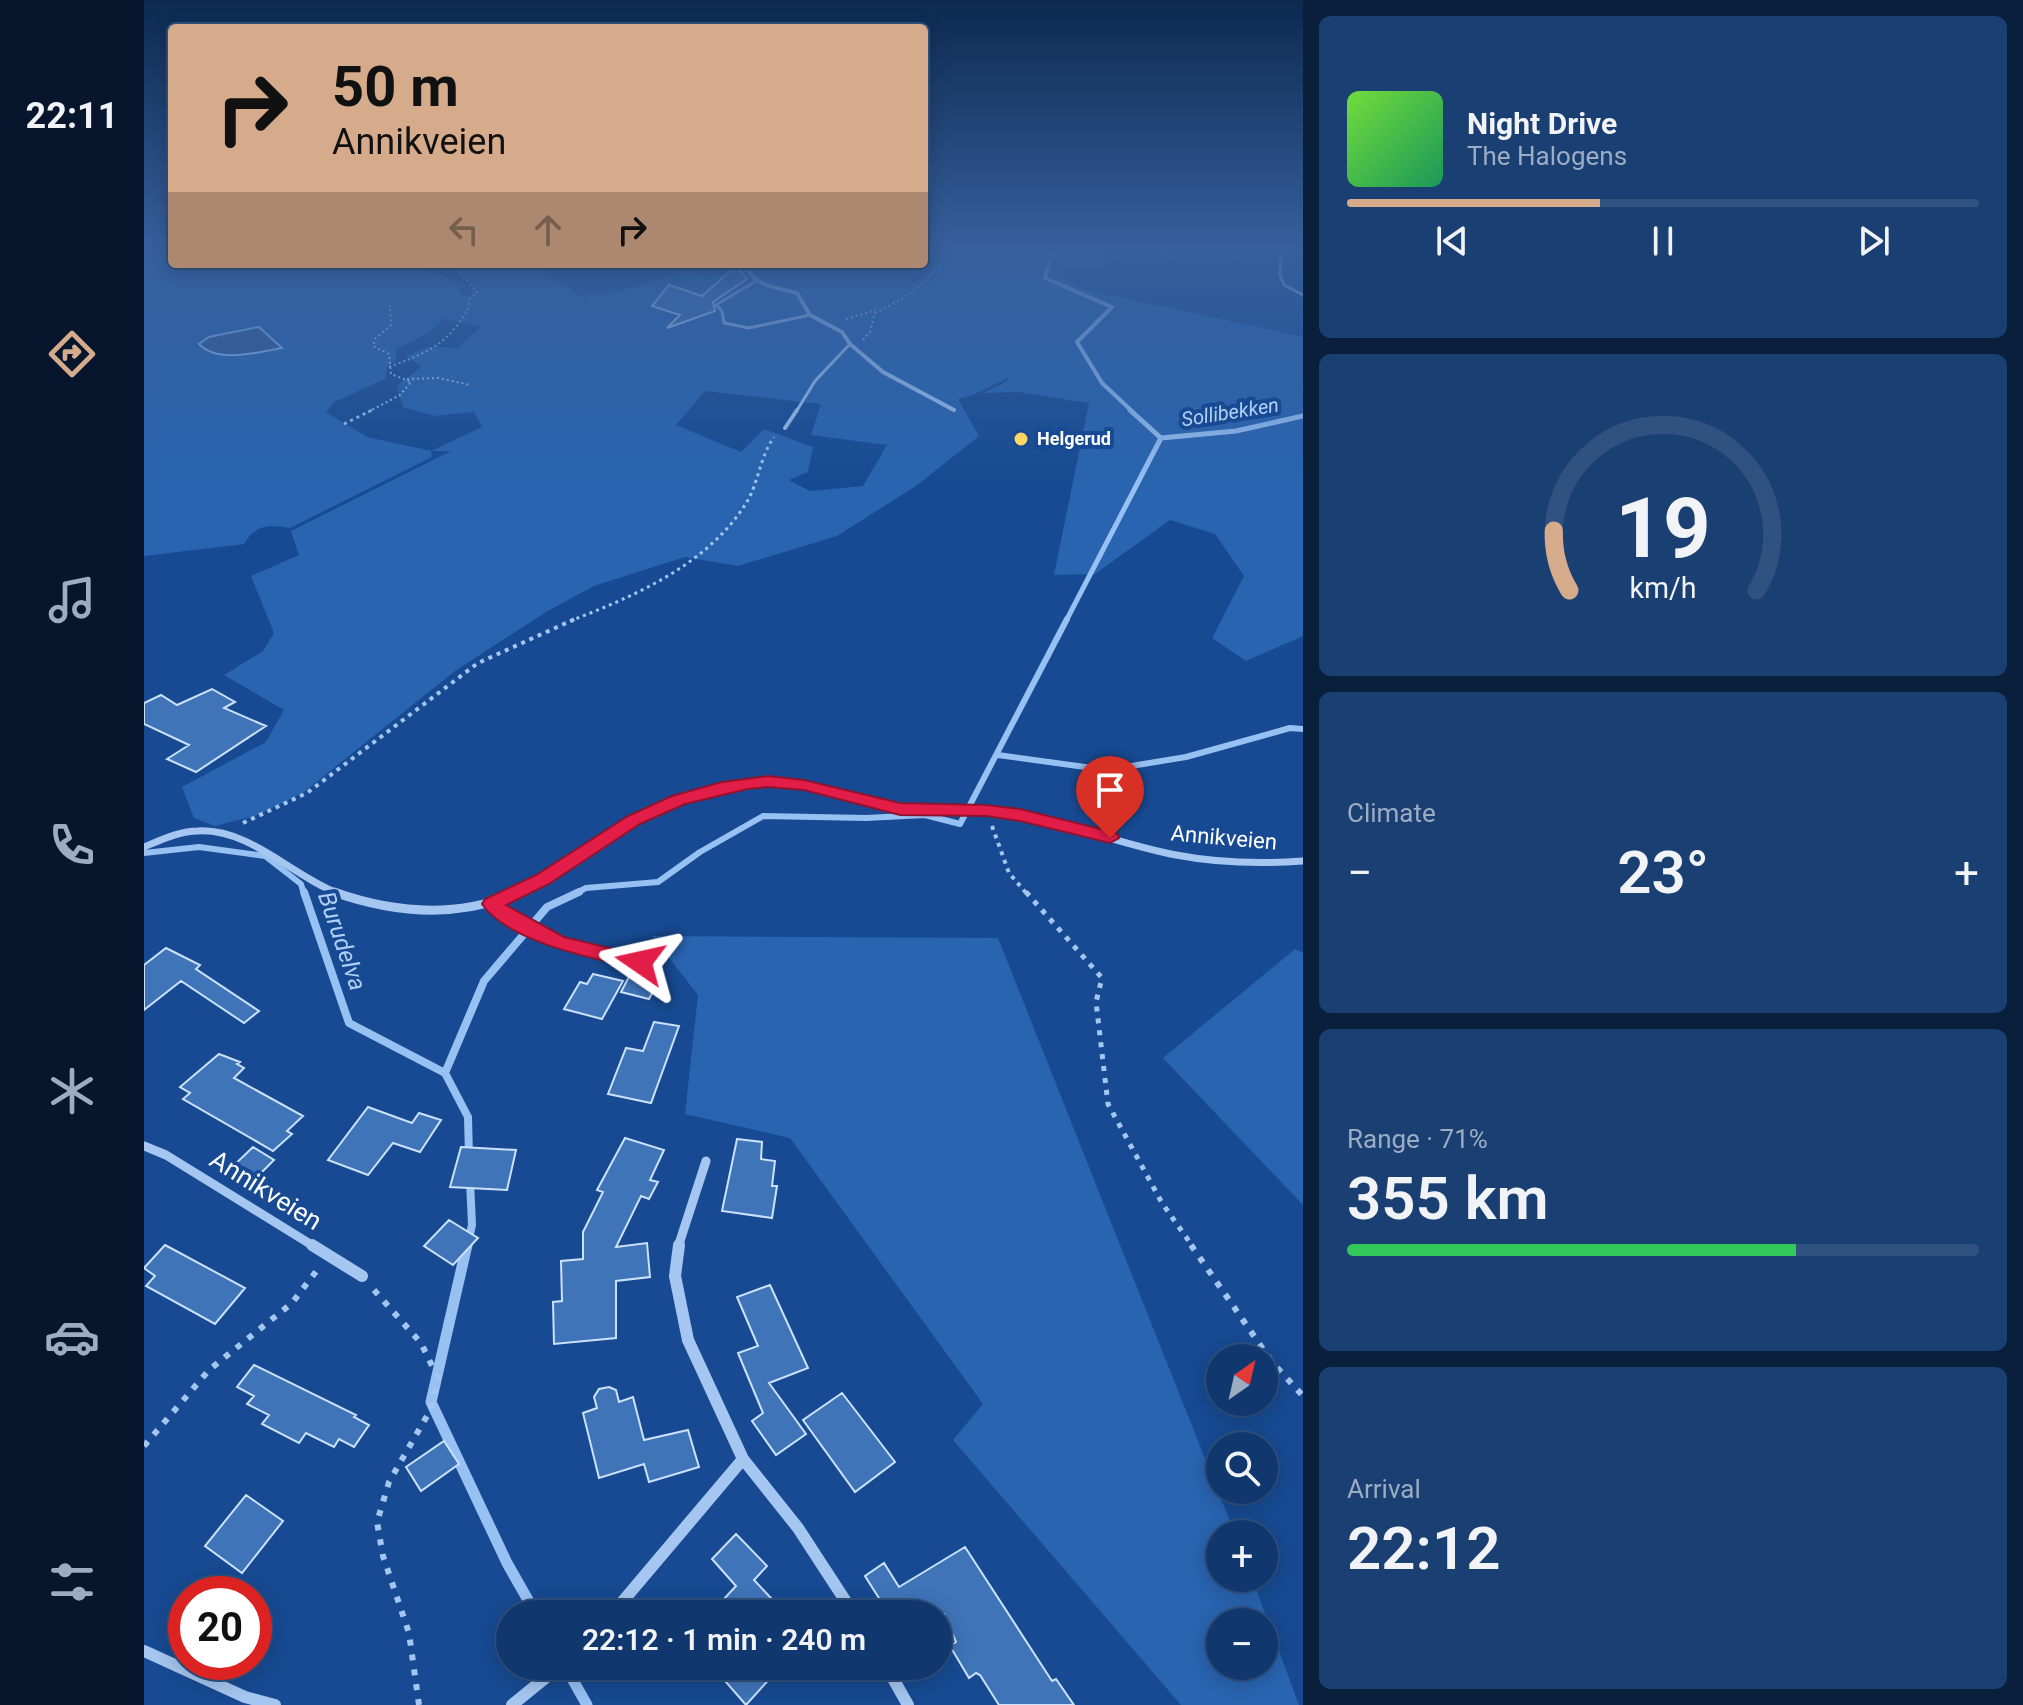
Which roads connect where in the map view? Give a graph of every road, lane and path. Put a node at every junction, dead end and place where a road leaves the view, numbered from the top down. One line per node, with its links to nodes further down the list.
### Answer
1 (387, 329): 6 (path)
2 (455, 329): 6 (path)
3 (835, 329): 5 (street)
4 (870, 329): 5 (path)
5 (850, 344): 9 (street); 11 (lane)
6 (389, 367): 7 (path)
7 (407, 379): 8 (path); 10 (path)
8 (470, 385)
9 (954, 410)
10 (344, 424)
11 (785, 428): 13 (path)
12 (986, 811): 15 (street, Annikveien); 16 (street, Annikveien); 22 (path)
13 (218, 831): 14 (street, Annikveien); 16 (street, Annikveien)
14 (144, 847)
15 (1303, 861)
16 (492, 904): 17 (lane)
17 (640, 962)
18 (144, 1146): 20 (street, Annikveien)
19 (706, 1161): 24 (street)
20 (328, 1255): 21 (street, Annikveien); 23 (path)
21 (362, 1276): 31 (path)
22 (1303, 1396)
23 (144, 1446)
24 (743, 1459): 25 (street); 26 (street)
25 (624, 1600)
26 (845, 1600)
27 (144, 1651): 30 (street)
28 (543, 1680): 32 (street)
29 (894, 1680): 33 (street)
30 (275, 1705)
31 (419, 1705)
32 (512, 1705)
33 (908, 1705)

